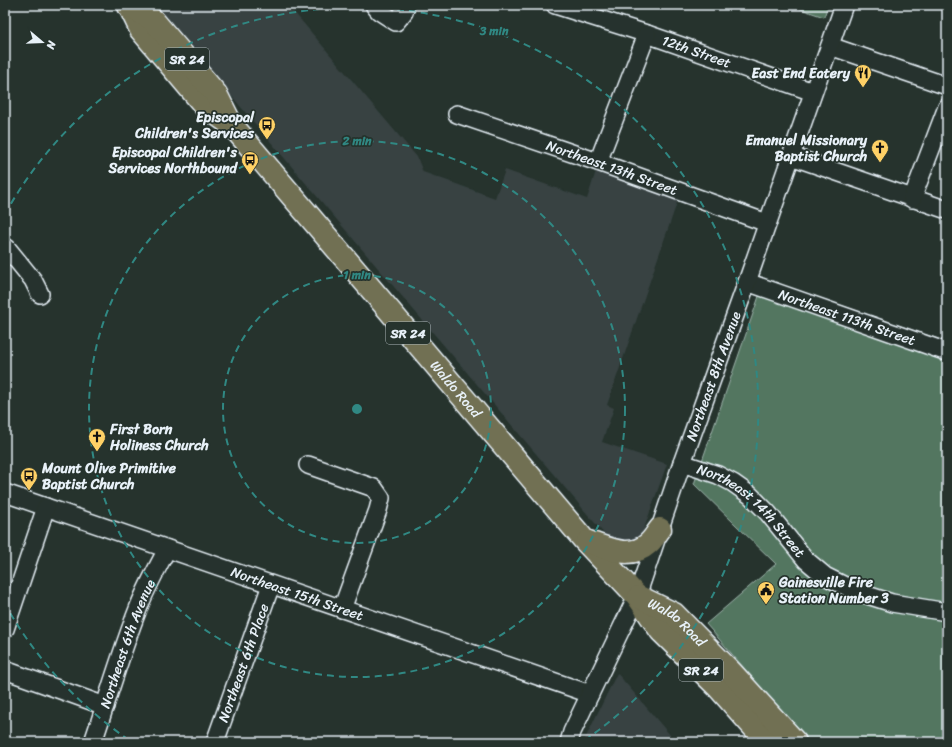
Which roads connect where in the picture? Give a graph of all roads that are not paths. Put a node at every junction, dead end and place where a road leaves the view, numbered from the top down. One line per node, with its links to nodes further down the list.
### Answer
1 (129, 5): 26 (highway, Waldo Road / SR 24)
2 (374, 5): 3 (street)
3 (406, 5)
4 (555, 5): 6 (street, 12th Street)
5 (844, 5): 7 (street, Northeast 8th Avenue)
6 (647, 34): 9 (street, 12th Street); 13 (street)
7 (830, 46): 8 (street); 9 (street, Northeast 8th Avenue)
8 (947, 86)
9 (813, 92): 12 (street, Northeast 8th Avenue)
10 (947, 107): 14 (street)
11 (457, 114): 13 (street, Northeast 13th Street)
12 (791, 156): 14 (street); 16 (street, Northeast 8th Avenue)
13 (598, 162): 16 (street, Northeast 13th Street)
14 (912, 198): 15 (street)
15 (947, 210)
16 (767, 223): 18 (street, Northeast 8th Avenue)
17 (5, 247): 19 (street)
18 (747, 282): 20 (street, Northeast 113th Street); 21 (street, Northeast 8th Avenue)
19 (40, 294)
20 (947, 352)
21 (682, 463): 25 (street, Northeast 8th Avenue); 31 (street, Northeast 14th Street)
22 (308, 464): 30 (street)
23 (5, 493): 24 (street, Northeast 15th Street)
24 (46, 507): 27 (street, Northeast 15th Street); 32 (street)
25 (660, 529): 26 (highway); 29 (street, Northeast 8th Avenue)
26 (585, 541): 29 (highway, Waldo Road / SR 24)
27 (167, 549): 28 (street, Northeast 15th Street); 35 (street, Northeast 6th Avenue)
28 (271, 585): 30 (street, Northeast 15th Street); 37 (street, Northeast 6th Place)
29 (637, 596): 34 (street, Northeast 8th Avenue); 39 (highway, Waldo Road / SR 24); 40 (highway, Waldo Road / SR 24)
30 (342, 609): 34 (street, Northeast 15th Street)
31 (947, 612)
32 (5, 629)
33 (5, 670): 35 (street)
34 (590, 694): 38 (street, Northeast 8th Avenue)
35 (106, 706): 36 (street, Northeast 6th Avenue)
36 (94, 742)
37 (215, 742)
38 (569, 742)
39 (767, 742)
40 (795, 742)

